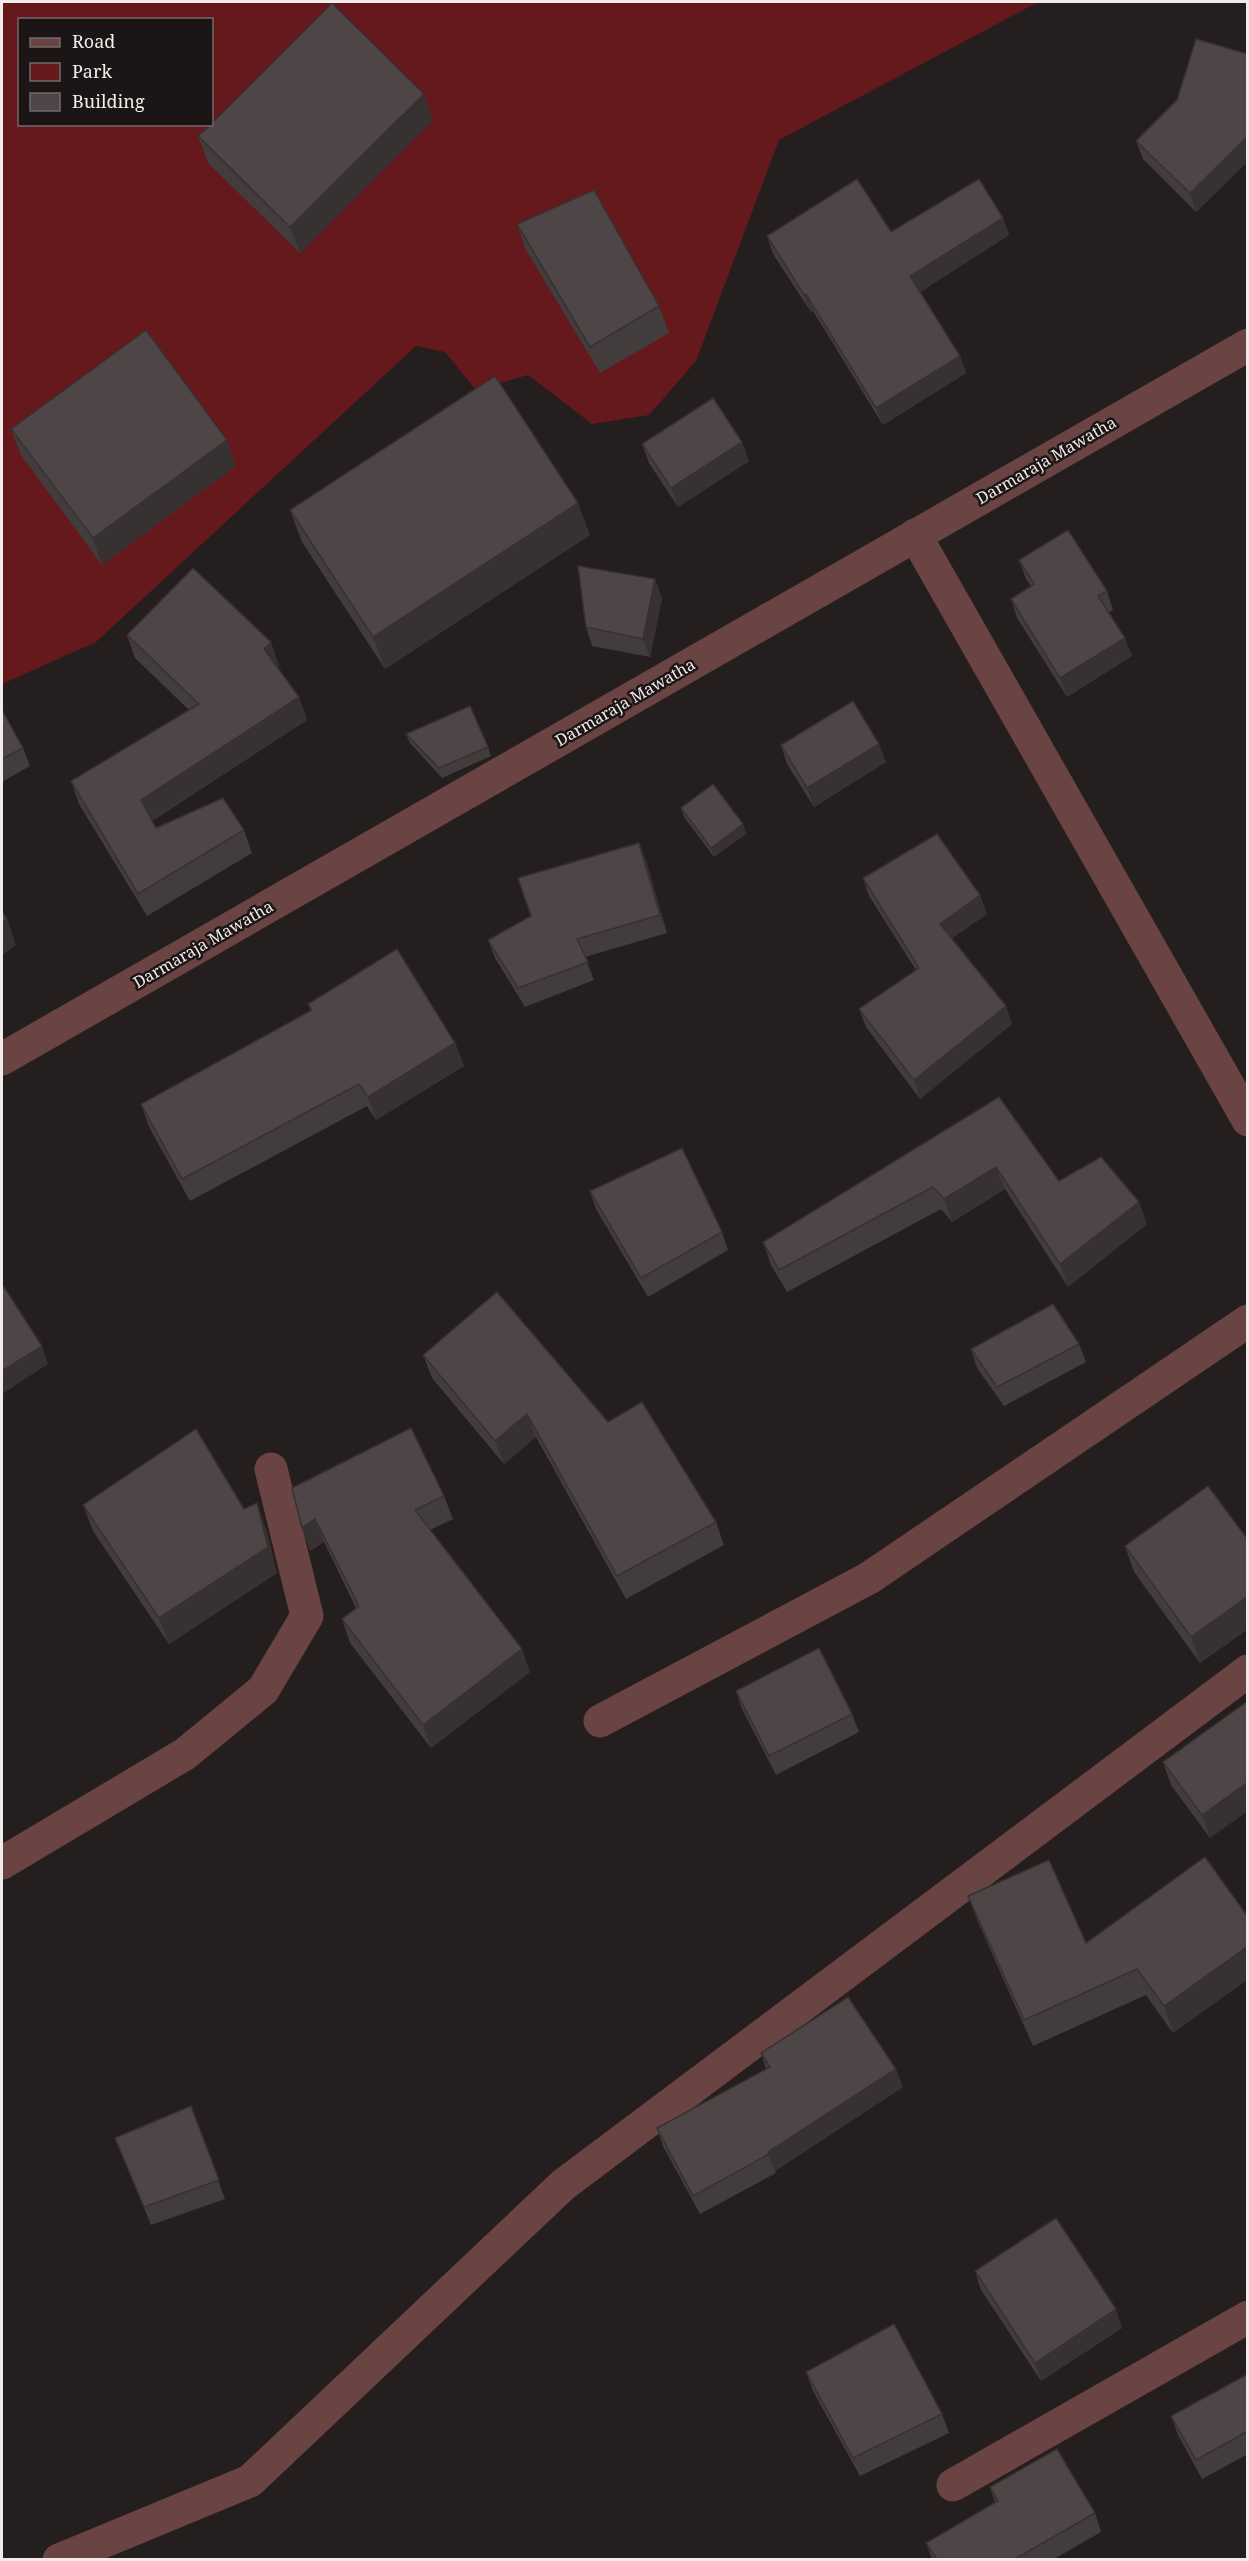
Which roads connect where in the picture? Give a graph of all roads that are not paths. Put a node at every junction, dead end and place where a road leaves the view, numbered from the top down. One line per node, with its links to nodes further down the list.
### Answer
1 (1248, 345): 2 (street, Darmaraja Mawatha)
2 (915, 535): 3 (street, Darmaraja Mawatha); 4 (street)
3 (2, 1059)
4 (1248, 1120)
5 (1248, 1321): 8 (street)
6 (272, 1469): 9 (street)
7 (1248, 1671): 12 (street)
8 (600, 1721)
9 (2, 1863)
10 (1248, 2317): 11 (street)
11 (953, 2485)
12 (60, 2559)

